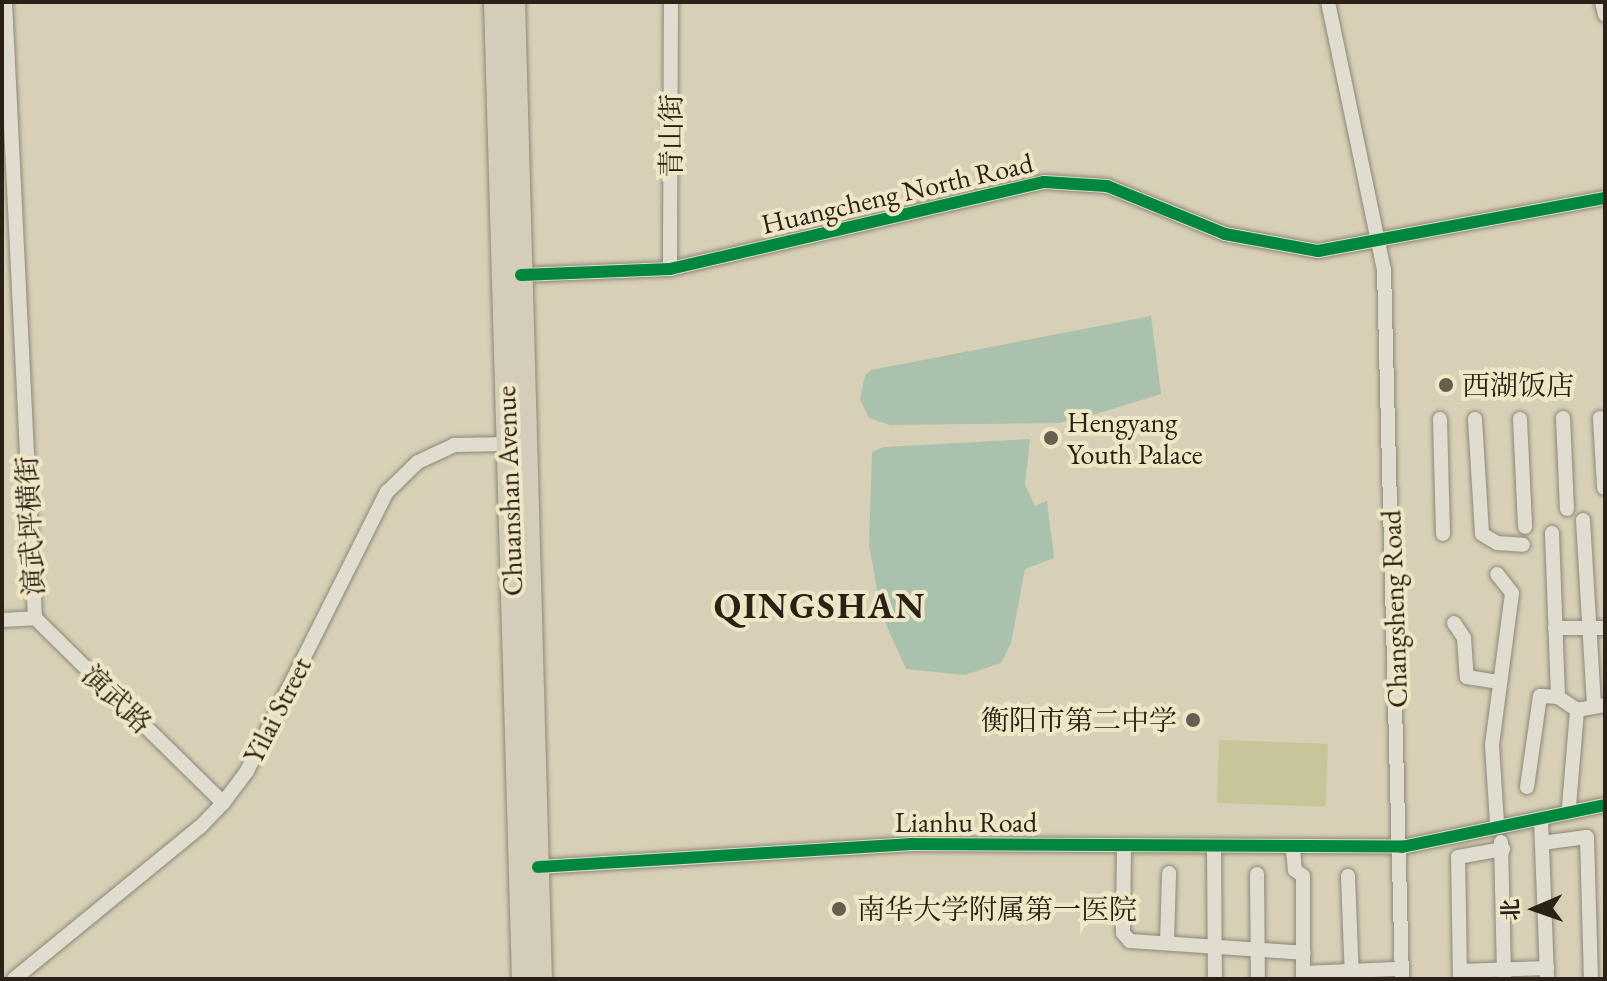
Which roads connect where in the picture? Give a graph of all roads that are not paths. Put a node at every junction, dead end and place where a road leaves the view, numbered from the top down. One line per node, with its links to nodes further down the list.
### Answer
1 (5, 2): 25 (street, 演武坪横街)
2 (671, 2): 9 (street, 青山街)
3 (1328, 2): 8 (street, Changsheng Road)
4 (1602, 2): 6 (street)
5 (505, 3): 10 (highway, Chuanshan Avenue); 16 (highway, Chuanshan Avenue)
6 (1605, 15)
7 (1605, 198): 8 (street, Huangcheng North Road)
8 (1379, 240): 9 (street, Huangcheng North Road); 43 (street, Changsheng Road)
9 (670, 269): 10 (street, Huangcheng North Road)
10 (521, 275): 48 (highway, Chuanshan Avenue)
11 (1563, 418): 18 (street)
12 (1600, 418): 17 (street)
13 (1440, 419): 22 (street)
14 (1475, 419): 23 (street)
15 (1520, 419): 20 (street)
16 (507, 444): 37 (street, Yilai Street); 63 (highway, Chuanshan Avenue)
17 (1604, 488)
18 (1567, 509)
19 (1583, 520): 29 (street)
20 (1525, 527)
21 (1552, 533): 28 (street)
22 (1443, 534)
23 (1523, 545)
24 (1497, 574): 31 (street)
25 (35, 618): 26 (street); 37 (street, 演武路)
26 (2, 620)
27 (1454, 623): 31 (street)
28 (1555, 628): 29 (street); 32 (street)
29 (1589, 628): 30 (street); 33 (street)
30 (1605, 628)
31 (1500, 682): 41 (street)
32 (1558, 697): 34 (street); 35 (street)
33 (1600, 705): 34 (street)
34 (1577, 710): 39 (street)
35 (1527, 787)
36 (1605, 797): 39 (street, Lianhu Road)
37 (223, 803): 62 (street, Yilai Street)
38 (1605, 805): 40 (street, Lianhu Road)
39 (1569, 806): 41 (street, Lianhu Road)
40 (1541, 820): 41 (street, Lianhu Road); 42 (street)
41 (1498, 826): 43 (street, Lianhu Road); 47 (street)
42 (1542, 843): 57 (street); 67 (street)
43 (1399, 844): 46 (street, Lianhu Road); 61 (street, Changsheng Road)
44 (1124, 847): 45 (street, Lianhu Road); 48 (street, Lianhu Road); 52 (street)
45 (1214, 848): 46 (street, Lianhu Road); 53 (street)
46 (1293, 849): 55 (street)
47 (1503, 849): 56 (street); 59 (street)
48 (538, 867): 64 (highway, Chuanshan Avenue)
49 (1169, 873): 52 (street)
50 (1257, 874): 54 (street)
51 (1348, 876): 58 (street)
52 (1167, 942): 53 (street)
53 (1211, 943): 54 (street); 65 (street)
54 (1254, 946): 55 (street); 66 (street)
55 (1304, 953): 60 (street)
56 (1504, 974): 57 (street); 59 (street)
57 (1547, 974)
58 (1352, 975): 60 (street); 61 (street)
59 (1460, 975)
60 (1303, 976)
61 (1398, 976)
62 (14, 979)
63 (523, 979)
64 (541, 979)
65 (1215, 979)
66 (1258, 979)
67 (1591, 979)

